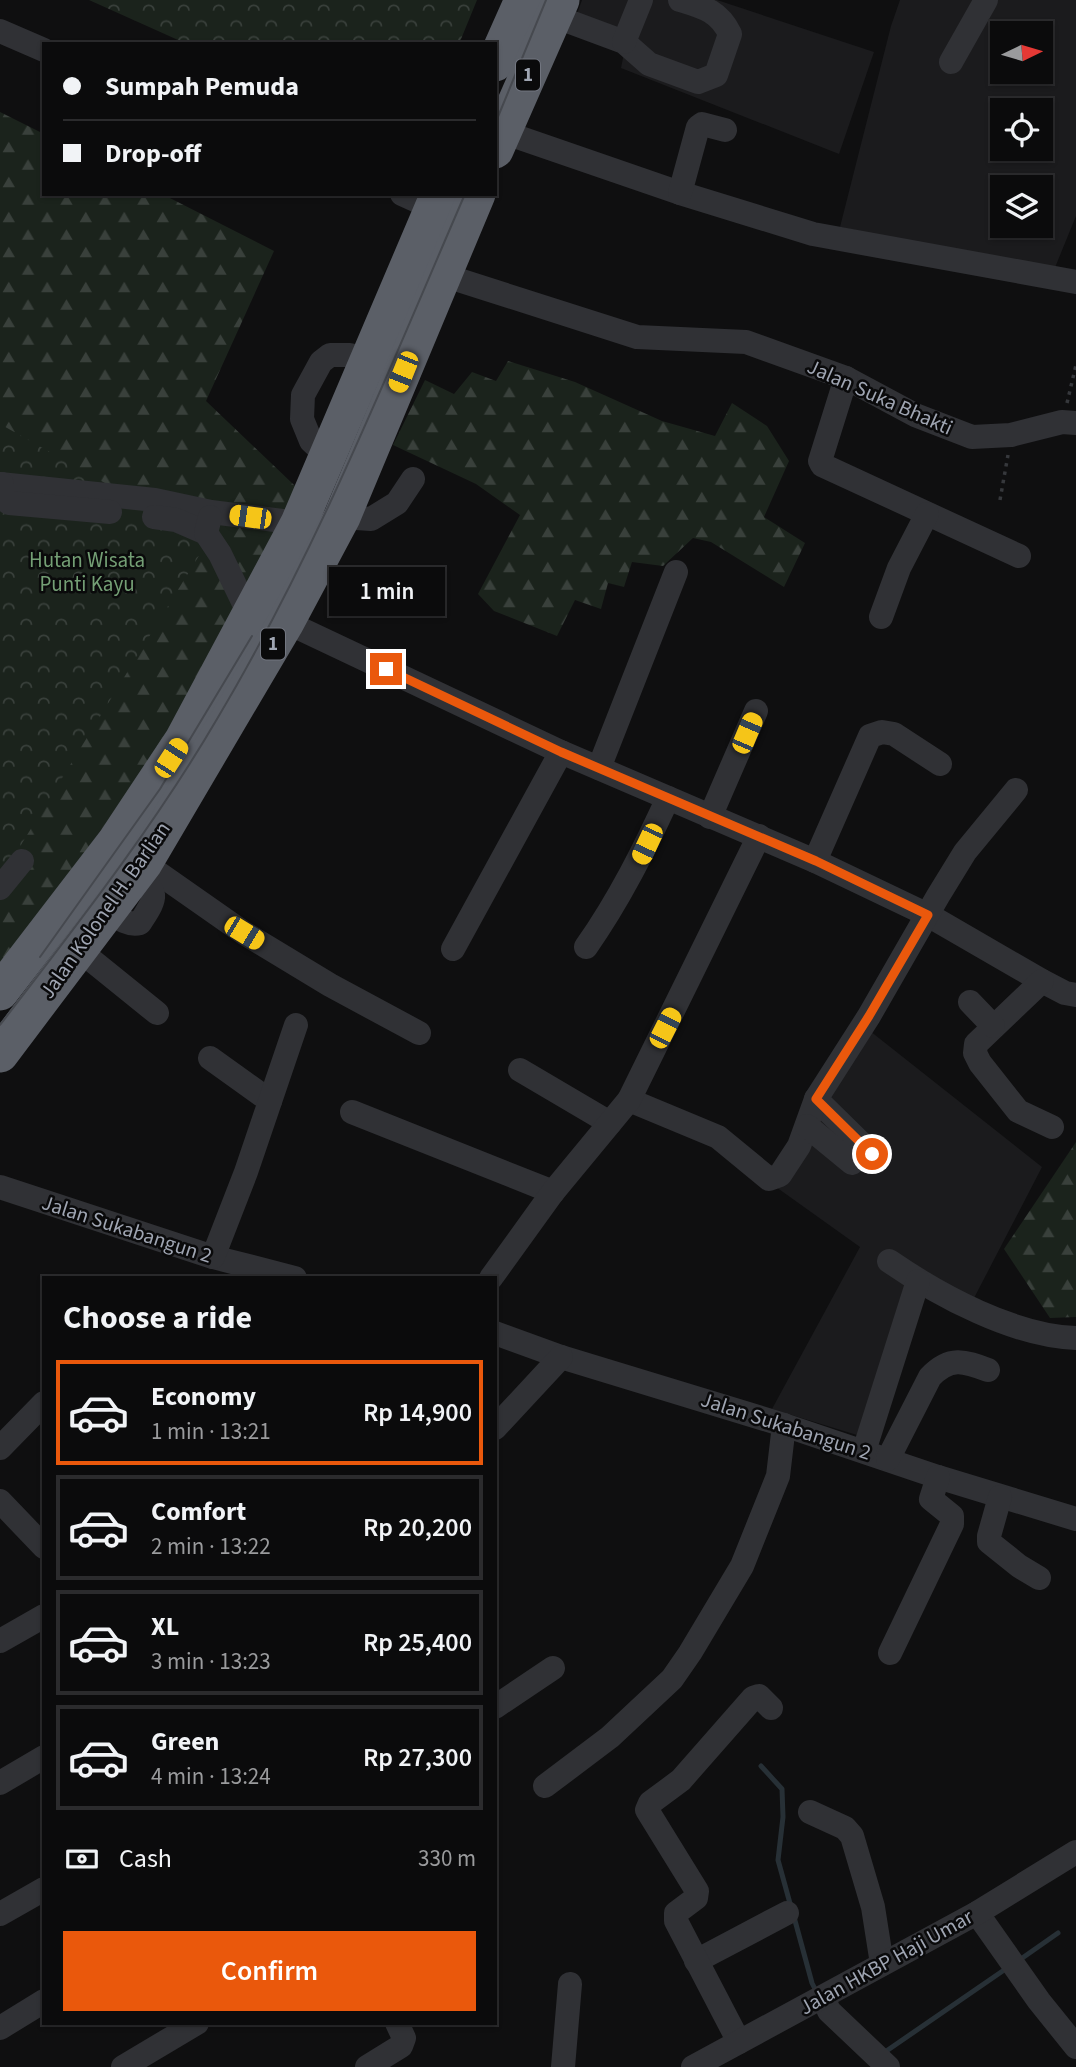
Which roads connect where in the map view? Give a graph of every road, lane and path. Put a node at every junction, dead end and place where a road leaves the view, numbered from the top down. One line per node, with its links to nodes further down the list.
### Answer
1 (641, 0): 6 (street)
2 (680, 0): 6 (street)
3 (986, 0): 9 (street)
4 (546, 5): 6 (street); 8 (highway, 1); 11 (highway, 1)
5 (0, 31): 7 (street)
6 (624, 43)
7 (42, 49)
8 (497, 61)
9 (951, 62)
10 (724, 130): 12 (street)
11 (499, 141): 12 (street)
12 (680, 193): 16 (street)
13 (476, 196): 15 (highway, Jalan Kolonel H. Barlian / 1)
14 (424, 199): 27 (highway, Jalan Kolonel H. Barlian / 1)
15 (443, 275): 18 (street, Jalan Suka Bhakti); 25 (highway, Jalan Kolonel H. Barlian / 1)
16 (1074, 276)
17 (1076, 365): 19 (path)
18 (846, 378): 20 (street, Jalan Suka Bhakti); 24 (street)
19 (1069, 423): 20 (street, Jalan Suka Bhakti)
20 (1011, 435): 23 (path)
21 (413, 479): 25 (street)
22 (1, 484): 26 (street)
23 (1000, 500)
24 (927, 514): 28 (street); 31 (street)
25 (342, 517): 32 (highway, Jalan Kolonel H. Barlian / 1)
26 (209, 522): 27 (street); 30 (street)
27 (299, 523): 30 (highway, Jalan Kolonel H. Barlian / 1)
28 (1019, 556)
29 (676, 572): 36 (street)
30 (250, 616): 40 (highway, Jalan Kolonel H. Barlian / 1)
31 (881, 618)
32 (286, 622): 34 (street); 40 (highway, Jalan Kolonel H. Barlian / 1)
33 (756, 712): 39 (street)
34 (561, 752): 36 (street); 48 (street)
35 (940, 765): 43 (street)
36 (599, 768): 38 (street)
37 (1016, 790): 46 (street)
38 (668, 798): 39 (street); 47 (street)
39 (710, 817): 41 (street)
40 (150, 821): 44 (highway, Jalan Kolonel H. Barlian / 1); 51 (highway, Jalan Kolonel H. Barlian / 1)
41 (759, 836): 43 (street); 62 (street)
42 (22, 861): 45 (street)
43 (816, 861): 46 (street)
44 (139, 869): 49 (highway, Jalan Kolonel H. Barlian / 1); 57 (street)
45 (0, 888)
46 (928, 915): 50 (street); 61 (street)
47 (586, 947)
48 (453, 949)
49 (79, 950): 54 (street); 58 (highway, Jalan Kolonel H. Barlian / 1)
50 (1042, 981): 52 (street); 56 (street)
51 (0, 992)
52 (1076, 995)
53 (970, 1002): 56 (street)
54 (157, 1013)
55 (296, 1025): 63 (street)
56 (993, 1026): 67 (street)
57 (419, 1033)
58 (0, 1054)
59 (210, 1058): 63 (street)
60 (520, 1070): 65 (street)
61 (816, 1099): 66 (street); 66 (street)
62 (629, 1100): 65 (street); 66 (street)
63 (270, 1101): 71 (street)
64 (352, 1112): 69 (street)
65 (610, 1123): 69 (street)
66 (807, 1126)
67 (1052, 1127)
68 (0, 1187): 71 (street, Jalan Sukabangun 2)
69 (554, 1192): 73 (street)
70 (889, 1261): 74 (street)
71 (224, 1266): 72 (street, Jalan Sukabangun 2)
72 (283, 1276)
73 (492, 1276)
74 (918, 1281): 76 (street); 83 (street)
75 (497, 1334): 77 (street, Jalan Sukabangun 2)
76 (1076, 1338)
77 (561, 1357): 80 (street, Jalan Sukabangun 2); 81 (street)
78 (988, 1370): 84 (street)
79 (42, 1404): 82 (street)
80 (784, 1424): 83 (street, Jalan Sukabangun 2); 99 (street)
81 (497, 1426)
82 (0, 1448)
83 (864, 1451): 84 (street, Jalan Sukabangun 2)
84 (888, 1459): 85 (street, Jalan Sukabangun 2)
85 (939, 1478): 86 (street, Jalan Sukabangun 2); 93 (street)
86 (1000, 1497): 88 (street, Jalan Sukabangun 2); 90 (street)
87 (0, 1501): 89 (street)
88 (1076, 1519)
89 (42, 1545)
90 (1039, 1578)
91 (42, 1617): 92 (street)
92 (0, 1641)
93 (890, 1653)
94 (553, 1668): 95 (street)
95 (497, 1706)
96 (771, 1708): 106 (street)
97 (42, 1758): 98 (street)
98 (0, 1783)
99 (545, 1786)
100 (810, 1812): 107 (street)
101 (1076, 1852): 104 (street, Jalan HKBP Haji Umar)
102 (42, 1890): 105 (street)
103 (787, 1913): 106 (street)
104 (976, 1913): 107 (street, Jalan HKBP Haji Umar); 115 (street)
105 (0, 1914)
106 (696, 1961): 114 (street)
107 (882, 1964): 109 (street, Jalan HKBP Haji Umar)
108 (570, 1984): 118 (street)
109 (818, 1999): 114 (street, Jalan HKBP Haji Umar); 120 (street)
110 (42, 2002): 113 (street)
111 (194, 2025): 116 (street)
112 (398, 2025): 117 (street)
113 (0, 2028)
114 (739, 2042): 119 (street, Jalan HKBP Haji Umar)
115 (1076, 2047)
116 (123, 2067)
117 (367, 2067)
118 (564, 2067)
119 (693, 2067)
120 (888, 2067)

